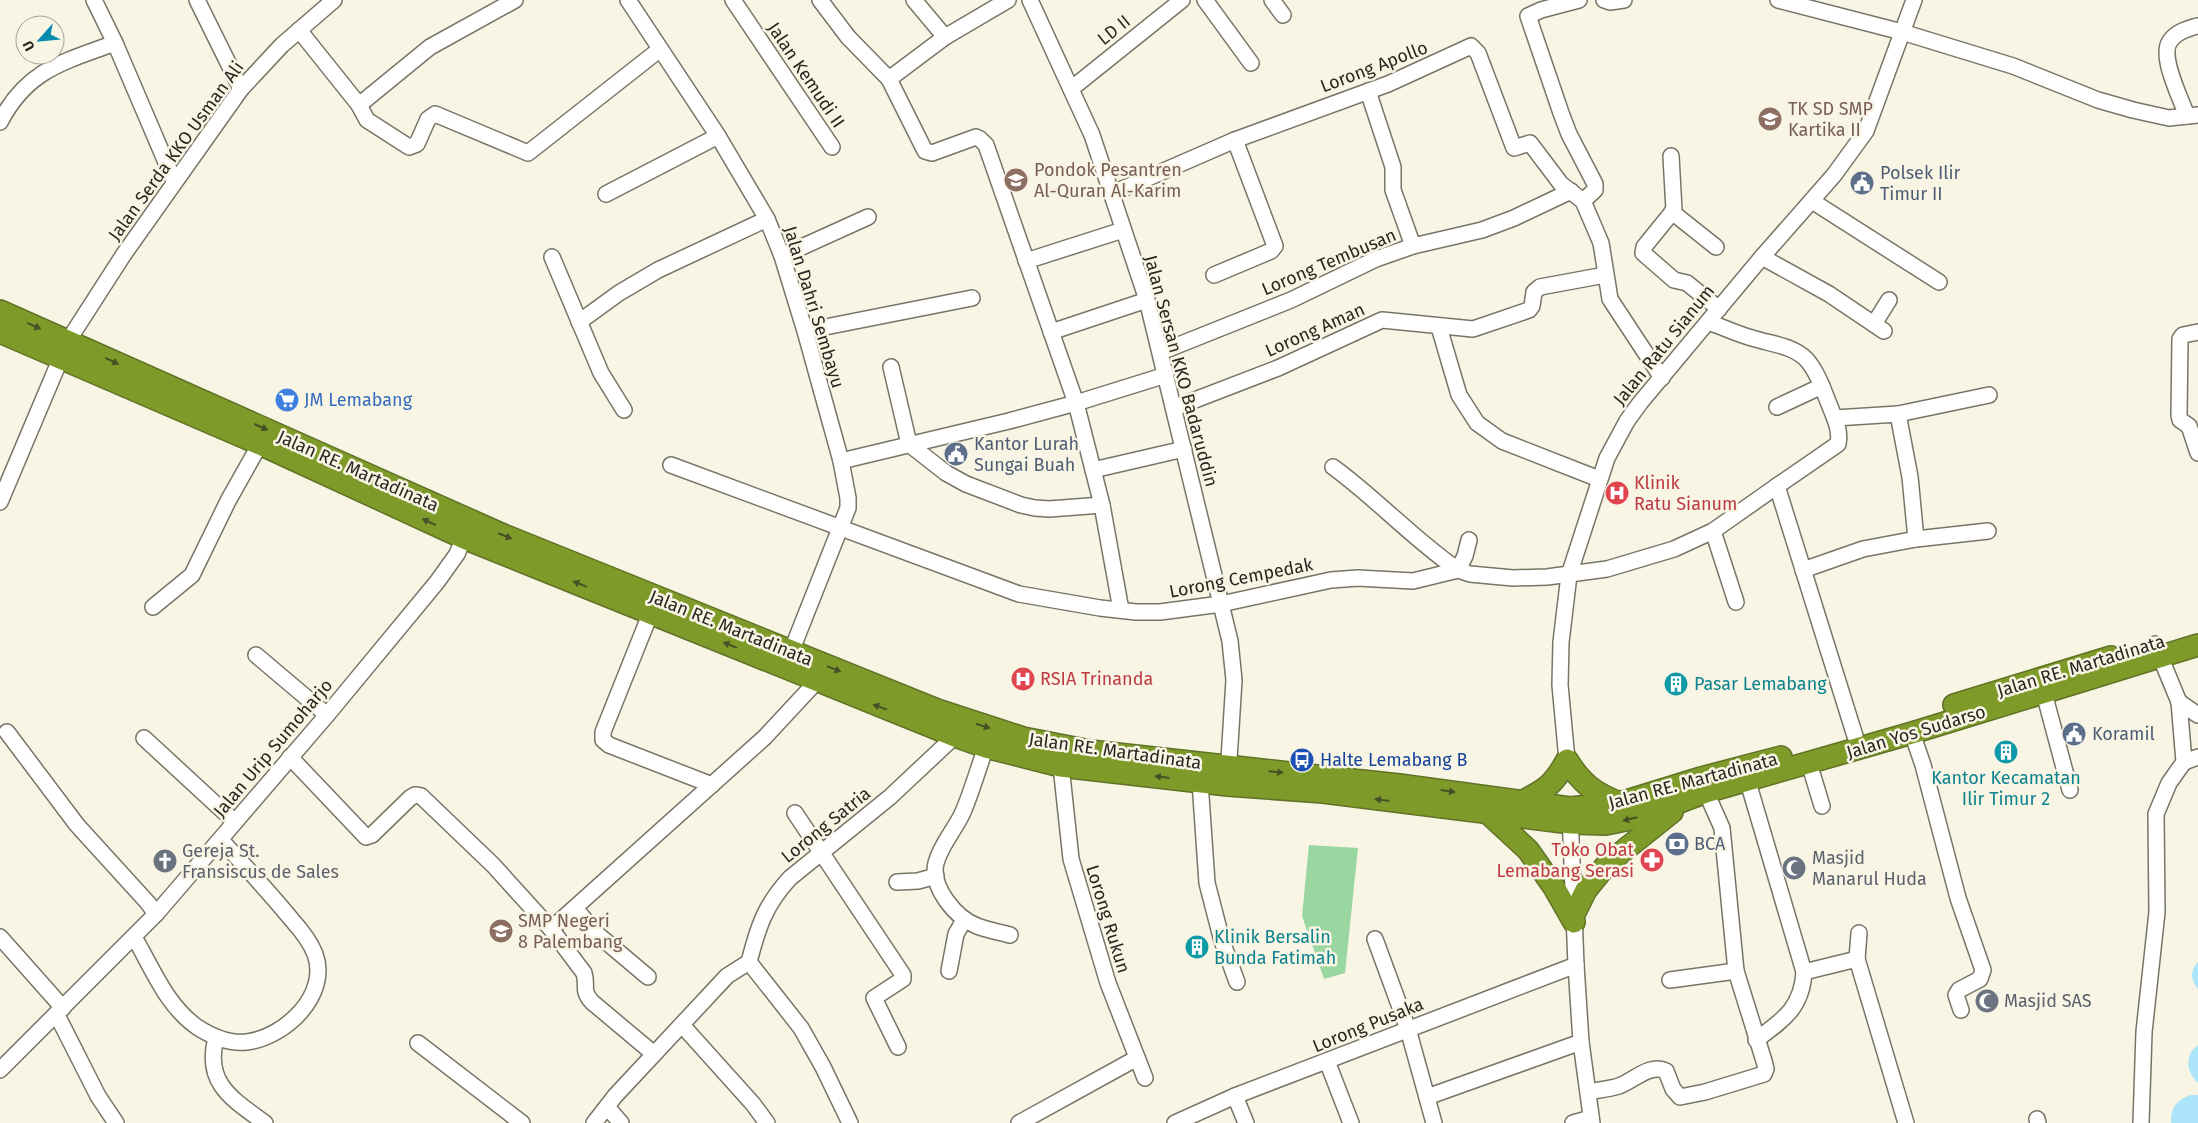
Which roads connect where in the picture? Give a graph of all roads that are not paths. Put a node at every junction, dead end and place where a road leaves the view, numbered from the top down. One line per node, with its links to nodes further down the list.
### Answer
1 (94, 0): 24 (street)
2 (198, 0): 29 (street)
3 (334, 0): 21 (street, Jalan Serda KKO Usman Ali)
4 (515, 0): 31 (street)
5 (628, 0): 25 (street, Jalan Dahri Sembayu)
6 (733, 0): 36 (street, Jalan Kemudi II)
7 (820, 0): 27 (street)
8 (914, 0): 23 (street)
9 (1008, 0): 23 (street)
10 (1030, 0): 28 (street, Jalan Sersan KKO Badaruddin)
11 (1182, 0): 28 (street, LD II)
12 (1204, 0): 26 (street)
13 (1272, 0): 19 (street)
14 (1578, 0): 42 (street)
15 (1604, 0): 16 (street)
16 (1624, 0)
17 (1778, 0): 22 (street)
18 (1914, 0): 22 (street, Jalan Ratu Sianum)
19 (1283, 15)
20 (2197, 26): 32 (street)
21 (299, 30): 29 (street, Jalan Serda KKO Usman Ali); 31 (street)
22 (1902, 32): 32 (street); 43 (street, Jalan Ratu Sianum)
23 (945, 36): 27 (street)
24 (115, 43): 33 (street); 38 (street)
25 (660, 50): 31 (street); 34 (street, Jalan Dahri Sembayu)
26 (1251, 63)
27 (888, 79): 53 (street)
28 (1071, 89): 41 (street, Jalan Sersan KKO Badaruddin)
29 (241, 90): 38 (street, Jalan Serda KKO Usman Ali)
30 (1368, 91): 35 (street, Lorong Apollo); 39 (street, Lorong Apollo); 48 (street)
31 (359, 105)
32 (2192, 115)
33 (0, 122)
34 (718, 136): 40 (street); 46 (street, Jalan Dahri Sembayu)
35 (1234, 140): 41 (street, Lorong Apollo); 54 (street)
36 (832, 147)
37 (1670, 156): 44 (street)
38 (174, 181): 69 (street, Jalan Serda KKO Usman Ali)
39 (1571, 191): 42 (street); 48 (street, Lorong Tembusan)
40 (606, 194)
41 (1111, 194): 47 (street, Jalan Sersan KKO Badaruddin)
42 (1583, 201): 55 (street)
43 (1812, 201): 52 (street, Jalan Ratu Sianum); 56 (street)
44 (1672, 212): 49 (street); 60 (street)
45 (868, 217): 50 (street)
46 (767, 219): 50 (street, Jalan Dahri Sembayu); 62 (street)
47 (1123, 230): 53 (street); 58 (street, Jalan Sersan KKO Badaruddin)
48 (1413, 246): 70 (street, Lorong Tembusan)
49 (1716, 247)
50 (782, 256): 65 (street, Jalan Dahri Sembayu)
51 (552, 257): 62 (street)
52 (1762, 257): 59 (street); 60 (street, Jalan Ratu Sianum)
53 (1026, 260): 67 (street)
54 (1214, 275)
55 (1605, 275): 64 (street, Lorong Aman); 73 (street)
56 (1938, 282)
57 (972, 298): 65 (street)
58 (1147, 300): 67 (street); 70 (street, Jalan Sersan KKO Badaruddin)
59 (1889, 300)
60 (1719, 308): 63 (street, Jalan Ratu Sianum)
61 (0, 311): 69 (highway, Jalan RE. Martadinata, one-way to 69)
62 (579, 322): 79 (street)
63 (1708, 322): 73 (street, Jalan Ratu Sianum); 74 (street)
64 (1439, 327): 78 (street, Lorong Aman); 91 (street)
65 (805, 331): 87 (street, Jalan Dahri Sembayu)
66 (0, 332): 69 (highway)
67 (1051, 332): 76 (street)
68 (2198, 332): 82 (street)
69 (64, 350): 83 (highway); 93 (street, Jalan Serda KKO Usman Ali); 96 (highway, Jalan RE. Martadinata, one-way to 96)
70 (1161, 352): 72 (street, Jalan Sersan KKO Badaruddin)
71 (891, 367): 84 (street)
72 (1166, 375): 76 (street); 78 (street, Jalan Sersan KKO Badaruddin)
73 (1662, 378): 91 (street, Jalan Ratu Sianum)
74 (1822, 386): 77 (street); 81 (street)
75 (1989, 395): 80 (street)
76 (1076, 403): 84 (street); 90 (street)
77 (1777, 407)
78 (1174, 408): 85 (street, Jalan Sersan KKO Badaruddin)
79 (624, 410)
80 (1898, 414): 81 (street); 99 (street)
81 (1835, 418): 92 (street, Lorong Cempedak)
82 (2194, 424): 86 (street)
83 (260, 444): 96 (highway, one-way to 83); 106 (street)
84 (909, 444): 87 (street); 94 (street)
85 (1184, 449): 90 (street); 105 (street, Jalan Sersan KKO Badaruddin)
86 (2198, 453)
87 (841, 461): 95 (street, Jalan Dahri Sembayu)
88 (671, 465): 95 (street, Lorong Cempedak)
89 (1333, 467): 101 (street)
90 (1093, 470): 94 (street)
91 (1599, 479): 103 (street, Jalan Ratu Sianum)
92 (1777, 486): 97 (street, Lorong Cempedak); 102 (street)
93 (0, 502)
94 (1102, 505): 107 (street)
95 (841, 526): 107 (street, Lorong Cempedak); 113 (street, Jalan Dahri Sembayu)
96 (467, 529): 108 (highway, one-way to 96); 113 (highway, Jalan RE. Martadinata, one-way to 113); 117 (street, Jalan Urip Sumoharjo)
97 (1713, 531): 103 (street, Lorong Cempedak); 104 (street)
98 (1988, 531): 99 (street)
99 (1916, 539): 102 (street)
100 (1469, 540): 101 (street)
101 (1458, 570): 103 (street, Lorong Cempedak); 105 (street, Lorong Cempedak)
102 (1803, 570): 122 (street)
103 (1568, 575): 127 (street, Jalan Ratu Sianum)
104 (1736, 602)
105 (1221, 604): 107 (street, Lorong Cempedak); 131 (street, Jalan Sersan KKO Badaruddin)
106 (153, 607)
107 (1121, 610)
108 (651, 612): 113 (highway, one-way to 108); 134 (street)
109 (2198, 631): 111 (highway, Jalan RE. Martadinata)
110 (2198, 645): 111 (highway, Jalan Yos Sudarso)
111 (2159, 650): 115 (highway, Jalan Yos Sudarso); 116 (street); 122 (highway, Jalan RE. Martadinata)
112 (256, 655): 117 (street)
113 (788, 660): 114 (highway); 131 (highway, Jalan RE. Martadinata, one-way to 131)
114 (817, 681): 121 (highway, one-way to 114); 134 (street)
115 (2044, 693): 120 (highway, Jalan Yos Sudarso); 135 (street)
116 (2179, 702): 118 (street); 128 (street)
117 (327, 715): 125 (street, Jalan Urip Sumoharjo)
118 (2198, 715)
119 (7, 732): 149 (street)
120 (1912, 733): 129 (highway, Jalan Yos Sudarso); 167 (street)
121 (954, 736): 124 (highway); 145 (street, Lorong Satria)
122 (1855, 736): 138 (highway, Jalan RE. Martadinata)
123 (144, 738): 143 (street)
124 (986, 747): 130 (highway); 146 (street)
125 (290, 757): 143 (street, Jalan Urip Sumoharjo); 152 (street)
126 (2198, 757): 128 (street)
127 (1567, 760): 137 (highway); 138 (highway)
128 (2184, 762): 201 (street)
129 (1809, 763): 133 (highway, Jalan Yos Sudarso); 139 (street)
130 (1061, 766): 132 (highway, one-way to 130); 177 (street, Lorong Rukun)
131 (1228, 776): 132 (highway); 137 (highway, Jalan RE. Martadinata, one-way to 137); 141 (highway, one-way to 131)
132 (1200, 782): 166 (street)
133 (1748, 782): 136 (highway, Jalan Yos Sudarso); 163 (street)
134 (712, 785): 148 (street)
135 (2070, 790)
136 (1699, 795): 142 (highway, Jalan Yos Sudarso, one-way to 142); 150 (highway); 161 (street)
137 (1521, 802): 142 (highway, Jalan RE. Martadinata)
138 (1620, 803): 142 (highway, Jalan RE. Martadinata)
139 (1822, 806)
140 (795, 813): 145 (street)
141 (1488, 814): 142 (highway); 150 (highway)
142 (1571, 815): 150 (street)
143 (235, 822): 144 (street, Jalan Urip Sumoharjo)
144 (221, 840): 149 (street, Jalan Urip Sumoharjo); 171 (street)
145 (822, 853): 159 (street, Lorong Satria); 175 (street)
146 (936, 876): 147 (street); 151 (street)
147 (897, 882)
148 (575, 908): 152 (street); 164 (street)
149 (156, 914): 156 (street, Jalan Urip Sumoharjo)
150 (1574, 918): 160 (street)
151 (964, 920): 154 (street); 162 (street)
152 (551, 929): 176 (street)
153 (1860, 933): 158 (street)
154 (1010, 935)
155 (0, 937): 168 (street)
156 (134, 937): 168 (street, Jalan Urip Sumoharjo); 171 (street)
157 (1375, 939): 170 (street)
158 (1853, 952): 163 (street); 200 (street)
159 (748, 962): 169 (street); 193 (street)
160 (1576, 965): 170 (street, Lorong Pusaka); 173 (street)
161 (1736, 971): 165 (street); 172 (street)
162 (949, 972)
163 (1804, 972): 172 (street)
164 (648, 977)
165 (1670, 980)
166 (1237, 982)
167 (1961, 1010)
168 (60, 1011): 179 (street, Jalan Urip Sumoharjo); 187 (street)
169 (682, 1025): 176 (street); 192 (street)
170 (1408, 1029): 178 (street, Lorong Pusaka); 183 (street)
171 (216, 1038): 188 (street)
172 (1756, 1040): 181 (street)
173 (1581, 1042): 181 (street); 183 (street)
174 (418, 1043): 189 (street)
175 (898, 1047)
176 (654, 1054): 184 (street)
177 (1137, 1058): 180 (street, Lorong Rukun); 185 (street)
178 (1327, 1061): 182 (street, Lorong Pusaka); 197 (street)
179 (0, 1070)
180 (1145, 1078)
181 (1588, 1092): 186 (street)
182 (1234, 1096): 195 (street, Lorong Pusaka); 196 (street)
183 (1428, 1097): 198 (street)
184 (607, 1107): 190 (street); 191 (street)
185 (1044, 1117): 194 (street)
186 (1591, 1121): 199 (street)
187 (116, 1123)
188 (265, 1123)
189 (522, 1123)
190 (594, 1123)
191 (621, 1123)
192 (767, 1123)
193 (850, 1123)
194 (1020, 1123)
195 (1175, 1123)
196 (1246, 1123)
197 (1352, 1123)
198 (1434, 1123)
199 (1573, 1123)
200 (1906, 1123)
201 (2141, 1123)

